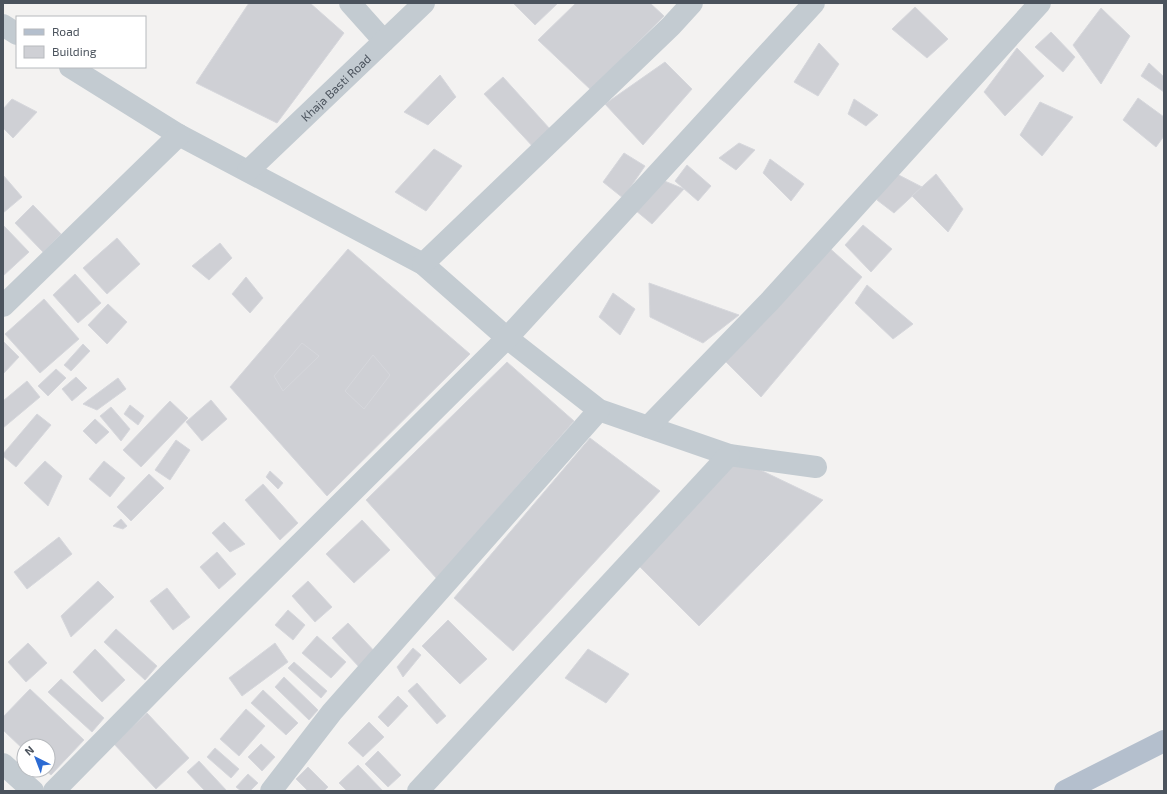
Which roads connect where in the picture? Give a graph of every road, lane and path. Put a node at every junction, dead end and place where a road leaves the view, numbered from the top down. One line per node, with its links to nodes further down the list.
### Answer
1 (350, 3): 8 (street)
2 (424, 3): 8 (street, Khaja Basti Road)
3 (692, 3): 12 (street)
4 (814, 3): 14 (street)
5 (1040, 3): 16 (street)
6 (3, 25): 7 (street)
7 (16, 33)
8 (384, 41): 11 (street, Khaja Basti Road)
9 (72, 68): 10 (street)
10 (179, 135): 11 (street); 13 (street)
11 (248, 171): 12 (street)
12 (423, 264): 14 (street)
13 (3, 306)
14 (507, 338): 15 (street); 22 (street)
15 (599, 410): 16 (street); 23 (street)
16 (648, 427): 17 (street)
17 (729, 455): 18 (street); 24 (street)
18 (816, 468)
19 (1164, 740): 25 (main road)
20 (3, 764): 21 (street)
21 (33, 791)
22 (54, 791)
23 (271, 791)
24 (418, 791)
25 (1065, 791)

